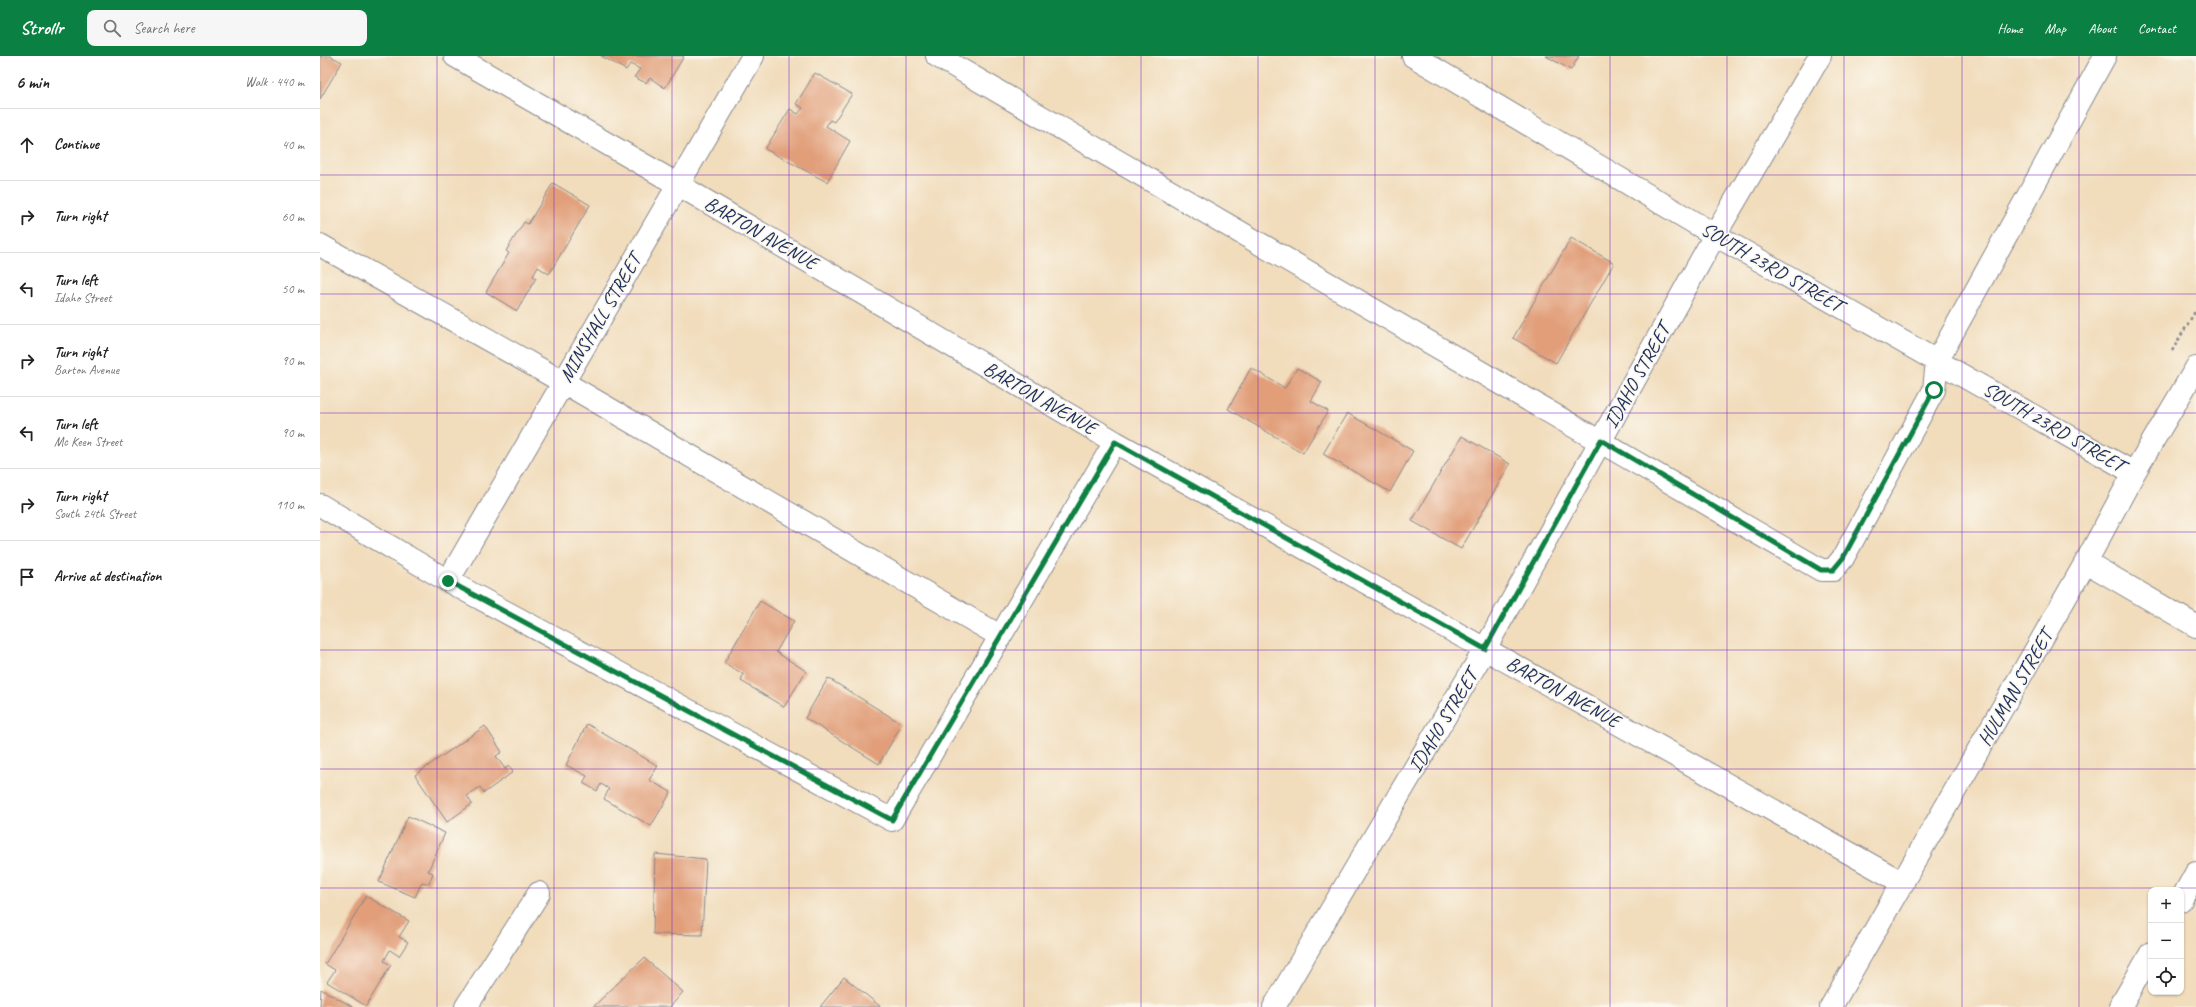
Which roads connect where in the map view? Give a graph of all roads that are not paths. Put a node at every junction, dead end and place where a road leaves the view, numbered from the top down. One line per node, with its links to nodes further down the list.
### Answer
1 (454, 56): 7 (street, BARTON AVENUE)
2 (753, 56): 7 (street, MINSHALL STREET)
3 (936, 56): 13 (street)
4 (1413, 56): 8 (street, SOUTH 23RD STREET)
5 (1820, 56): 8 (street, IDAHO STREET)
6 (2105, 56): 10 (street)
7 (677, 184): 12 (street, MINSHALL STREET); 14 (street, BARTON AVENUE)
8 (1715, 235): 10 (street, SOUTH 23RD STREET); 13 (street, IDAHO STREET)
9 (320, 246): 12 (street)
10 (1937, 361): 13 (street); 15 (street, SOUTH 23RD STREET)
11 (2196, 368): 15 (street, HULMAN STREET)
12 (563, 382): 18 (street, MINSHALL STREET); 20 (street)
13 (1601, 440): 21 (street, IDAHO STREET)
14 (1115, 442): 20 (street); 21 (street, BARTON AVENUE)
15 (2134, 473): 17 (street, HULMAN STREET)
16 (320, 505): 18 (street)
17 (2086, 562): 19 (street); 23 (street, HULMAN STREET)
18 (448, 581): 20 (street)
19 (2196, 626)
20 (1000, 636)
21 (1485, 649): 23 (street, BARTON AVENUE); 28 (street, IDAHO STREET)
22 (2196, 874): 25 (street)
23 (1904, 883): 29 (street, HULMAN STREET)
24 (539, 893): 27 (street)
25 (2184, 895)
26 (2148, 958): 30 (street)
27 (466, 1007)
28 (1274, 1007)
29 (1831, 1007)
30 (2120, 1007)

